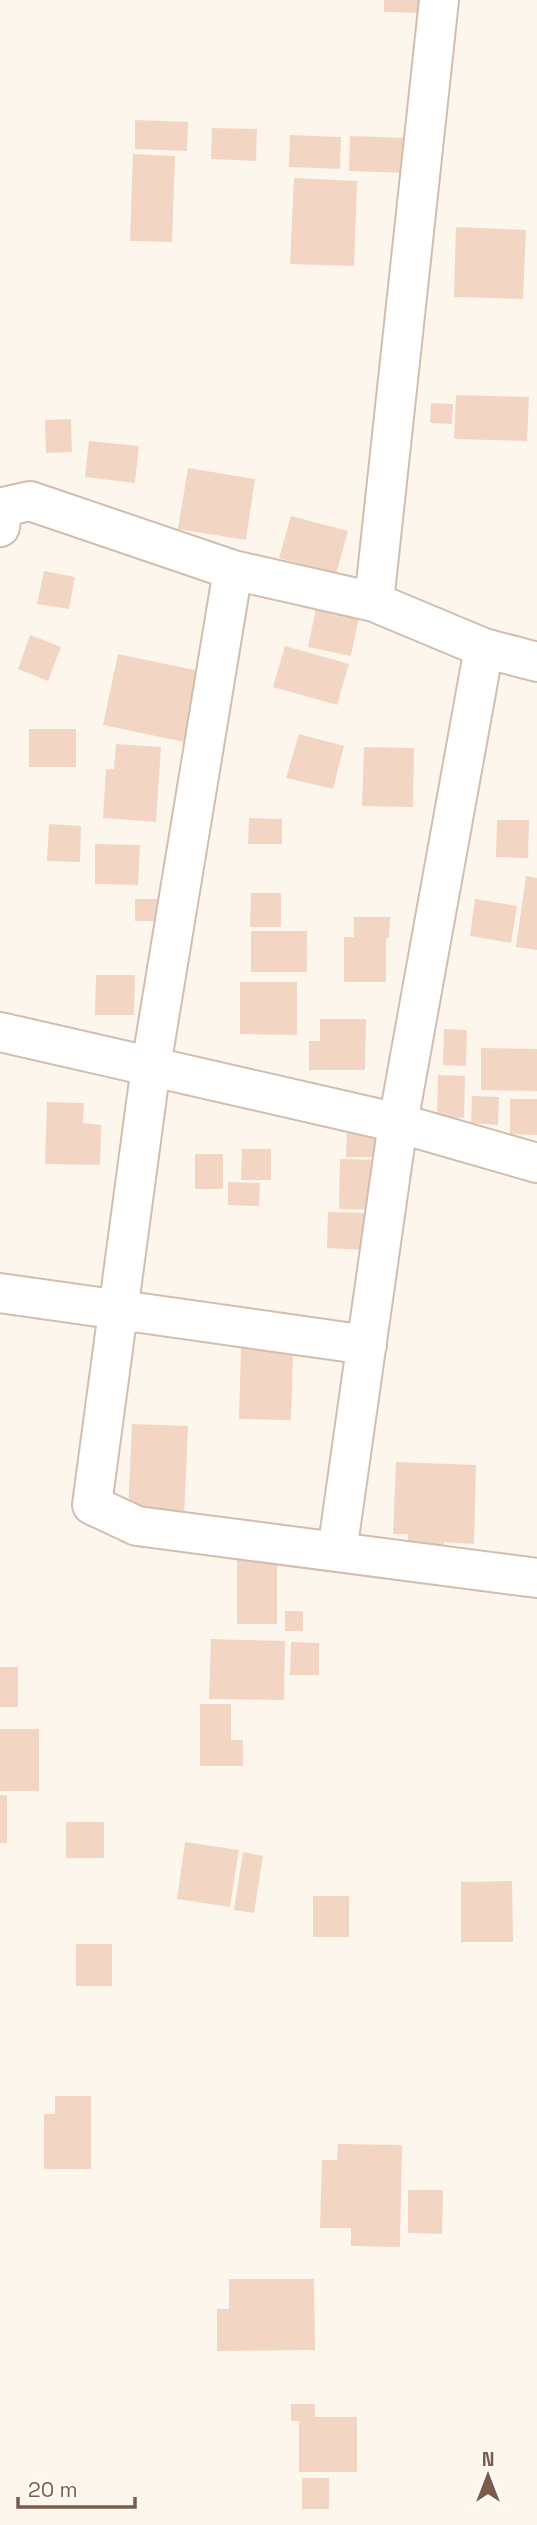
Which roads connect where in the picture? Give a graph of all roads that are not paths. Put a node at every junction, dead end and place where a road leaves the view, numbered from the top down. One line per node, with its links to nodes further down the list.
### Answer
1 (439, 0): 4 (street)
2 (0, 527): 3 (street)
3 (233, 570): 4 (street); 8 (street)
4 (374, 602): 5 (street)
5 (484, 648): 6 (street); 9 (street)
6 (537, 662)
7 (0, 1032): 8 (street)
8 (151, 1066): 9 (street); 12 (street)
9 (398, 1123): 10 (street); 13 (street)
10 (537, 1163)
11 (0, 1293): 12 (street)
12 (118, 1308): 13 (street); 14 (street)
13 (367, 1345): 14 (street)
14 (337, 1552): 15 (street)
15 (537, 1578)

